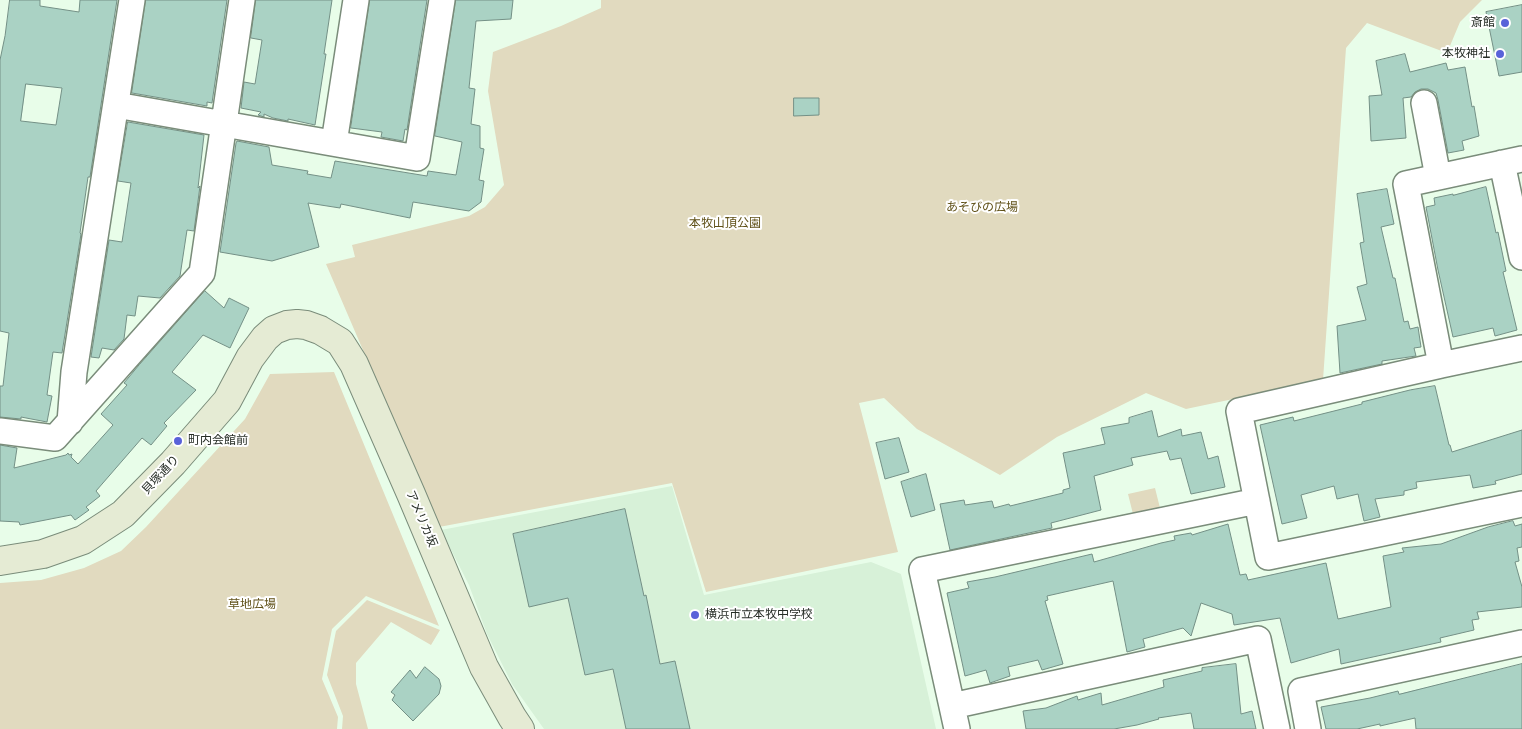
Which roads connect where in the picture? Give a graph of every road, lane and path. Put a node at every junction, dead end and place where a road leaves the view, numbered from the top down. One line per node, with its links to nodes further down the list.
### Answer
1 (132, 0): 6 (street)
2 (242, 0): 7 (street)
3 (356, 0): 8 (street)
4 (442, 0): 8 (street)
5 (1424, 103): 10 (street)
6 (116, 105): 7 (street); 15 (street)
7 (224, 124): 8 (street); 15 (street)
8 (334, 143)
9 (1512, 161): 10 (street); 11 (street)
10 (1438, 177): 14 (street)
11 (1522, 257)
12 (306, 325): 19 (street, 貝塚通り); 22 (street, アメリカ坂)
13 (1522, 348): 14 (street)
14 (1441, 365): 17 (street)
15 (70, 422): 16 (street)
16 (0, 431)
17 (1257, 501): 18 (street); 21 (street)
18 (1522, 504)
19 (0, 561)
20 (1522, 643): 24 (street)
21 (955, 717): 23 (street)
22 (520, 729)
23 (1278, 729)
24 (1308, 729)

